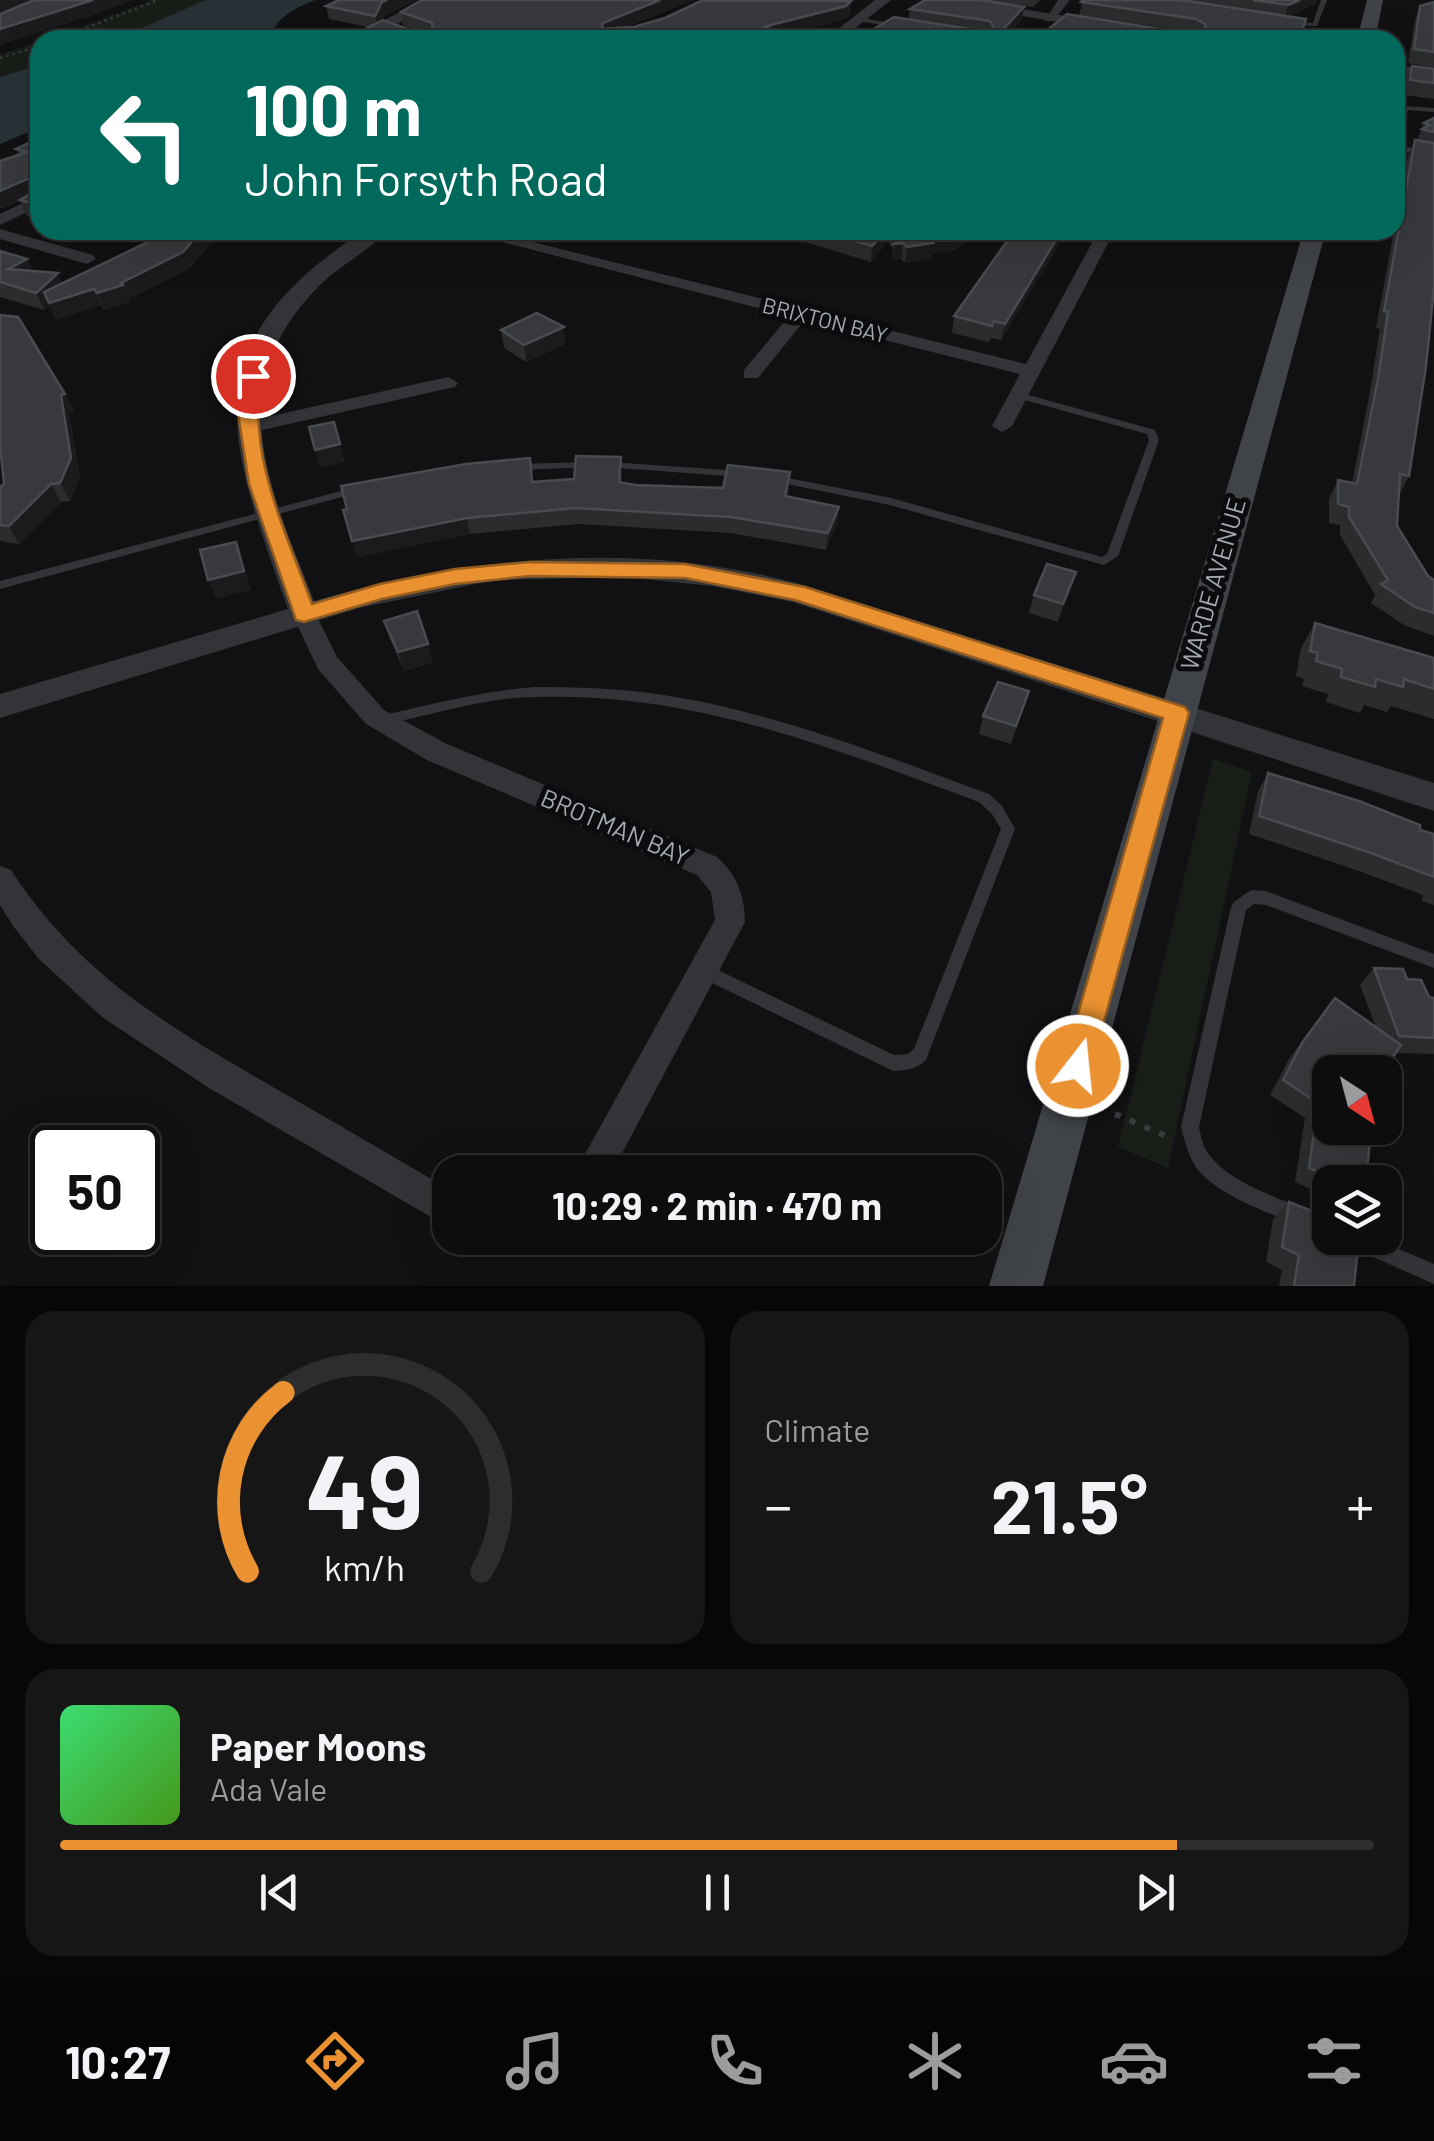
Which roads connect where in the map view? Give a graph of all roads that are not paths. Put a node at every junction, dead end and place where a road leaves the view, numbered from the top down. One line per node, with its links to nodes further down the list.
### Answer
1 (434, 0): 12 (street)
2 (884, 0): 8 (street)
3 (934, 0): 7 (street)
4 (1064, 0): 7 (street)
5 (1324, 0): 9 (lane)
6 (1376, 0): 14 (main road)
7 (1049, 18): 11 (street)
8 (861, 20): 10 (lane); 13 (street)
9 (1280, 23)
10 (914, 28)
11 (1120, 29)
12 (394, 30)
13 (846, 30)
14 (1368, 30)
15 (1405, 72): 16 (street)
16 (1434, 76)
17 (1405, 108): 18 (lane)
18 (1434, 110)
19 (1405, 149): 20 (lane)
20 (1434, 154)
21 (30, 205): 22 (street)
22 (0, 220)
23 (0, 234): 28 (street)
24 (365, 240): 35 (street)
25 (504, 240): 29 (street, BRIXTON BAY)
26 (1102, 240): 30 (street)
27 (1313, 240): 42 (main road, WARDE AVENUE)
28 (87, 259)
29 (801, 314): 30 (street, BRIXTON BAY); 31 (street)
30 (1030, 371): 33 (street)
31 (751, 374)
32 (448, 383): 35 (street)
33 (1018, 395): 34 (street); 36 (lane)
34 (1002, 426)
35 (248, 427): 38 (street)
36 (501, 468)
37 (378, 485): 38 (lane)
38 (269, 513): 39 (lane); 40 (street)
39 (0, 586)
40 (304, 614): 41 (street); 42 (street); 43 (street, BROTMAN BAY)
41 (0, 706)
42 (1176, 713): 44 (street); 53 (main road, WARDE AVENUE)
43 (382, 721): 47 (street, BROTMAN BAY); 47 (lane)
44 (1434, 797)
45 (0, 879): 49 (street)
46 (1434, 961): 50 (lane)
47 (706, 972): 48 (street, BROTMAN BAY)
48 (604, 1155)
49 (432, 1199)
50 (1312, 1219)
51 (1391, 1255): 52 (lane)
52 (1434, 1274)
53 (1016, 1286)

